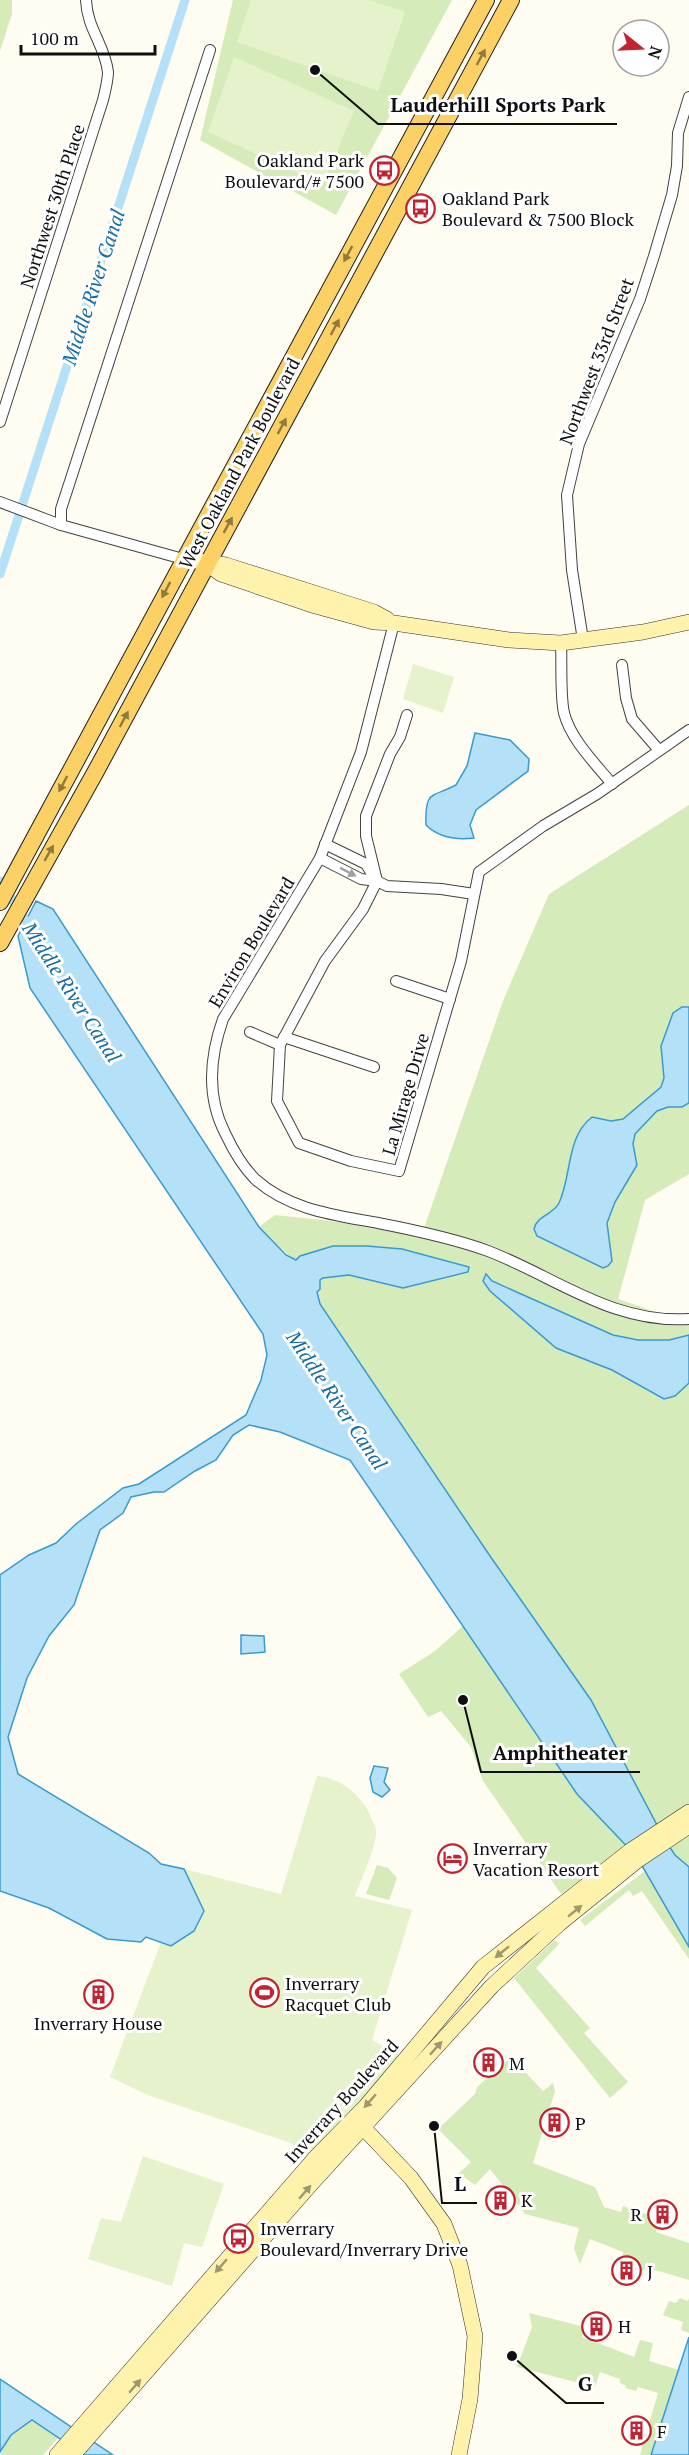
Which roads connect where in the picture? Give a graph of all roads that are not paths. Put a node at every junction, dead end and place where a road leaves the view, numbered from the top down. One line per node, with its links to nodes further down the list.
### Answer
1 (87, 0): 14 (street, Northwest 30th Place)
2 (486, 0): 6 (main road, West Oakland Park Boulevard)
3 (511, 0): 7 (main road, West Oakland Park Boulevard, one-way to 3)
4 (210, 50): 16 (street)
5 (689, 97): 21 (street, Northwest 33rd Street)
6 (425, 111): 7 (main road); 8 (main road, West Oakland Park Boulevard)
7 (434, 143): 9 (main road, West Oakland Park Boulevard)
8 (407, 145): 9 (main road); 10 (main road, West Oakland Park Boulevard, one-way to 10)
9 (413, 182): 12 (main road, West Oakland Park Boulevard, one-way to 9)
10 (315, 316): 11 (main road, West Oakland Park Boulevard); 12 (main road)
11 (302, 339): 13 (main road); 17 (main road, West Oakland Park Boulevard)
12 (320, 355): 13 (main road, West Oakland Park Boulevard)
13 (308, 378): 18 (main road, West Oakland Park Boulevard, one-way to 13)
14 (0, 422)
15 (1, 503): 16 (street)
16 (62, 525): 17 (street)
17 (183, 559): 18 (street); 26 (main road, West Oakland Park Boulevard, one-way to 26)
18 (207, 564): 20 (street); 28 (main road, West Oakland Park Boulevard, one-way to 18)
19 (689, 622): 21 (street)
20 (394, 623): 22 (street); 30 (street, Environ Boulevard)
21 (583, 640): 22 (street)
22 (561, 643): 29 (street)
23 (622, 665): 27 (street)
24 (407, 715): 32 (street)
25 (689, 730): 27 (street, La Mirage Drive)
26 (90, 732): 28 (main road); 34 (main road, West Oakland Park Boulevard, one-way to 34)
27 (658, 749): 29 (street, La Mirage Drive)
28 (96, 771): 35 (main road, West Oakland Park Boulevard, one-way to 28)
29 (612, 784): 33 (street, La Mirage Drive)
30 (325, 844): 31 (street, Environ Boulevard); 32 (street)
31 (320, 858): 32 (street, one-way to 32); 41 (street, Environ Boulevard)
32 (377, 881): 33 (street); 39 (street, La Mirage Drive)
33 (474, 894): 37 (street, La Mirage Drive)
34 (0, 902)
35 (0, 943)
36 (396, 981): 37 (street)
37 (450, 999): 39 (street, La Mirage Drive)
38 (250, 1032): 39 (street, La Mirage Drive)
39 (282, 1041): 40 (street, La Mirage Drive)
40 (374, 1067)
41 (689, 1320)
42 (689, 1812): 44 (street, Inverrary Boulevard)
43 (689, 1826): 44 (street, Inverrary Boulevard)
44 (665, 1834): 45 (street, Inverrary Boulevard)
45 (358, 2123): 46 (street, Inverrary Boulevard); 47 (street)
46 (63, 2454)
47 (459, 2455)

